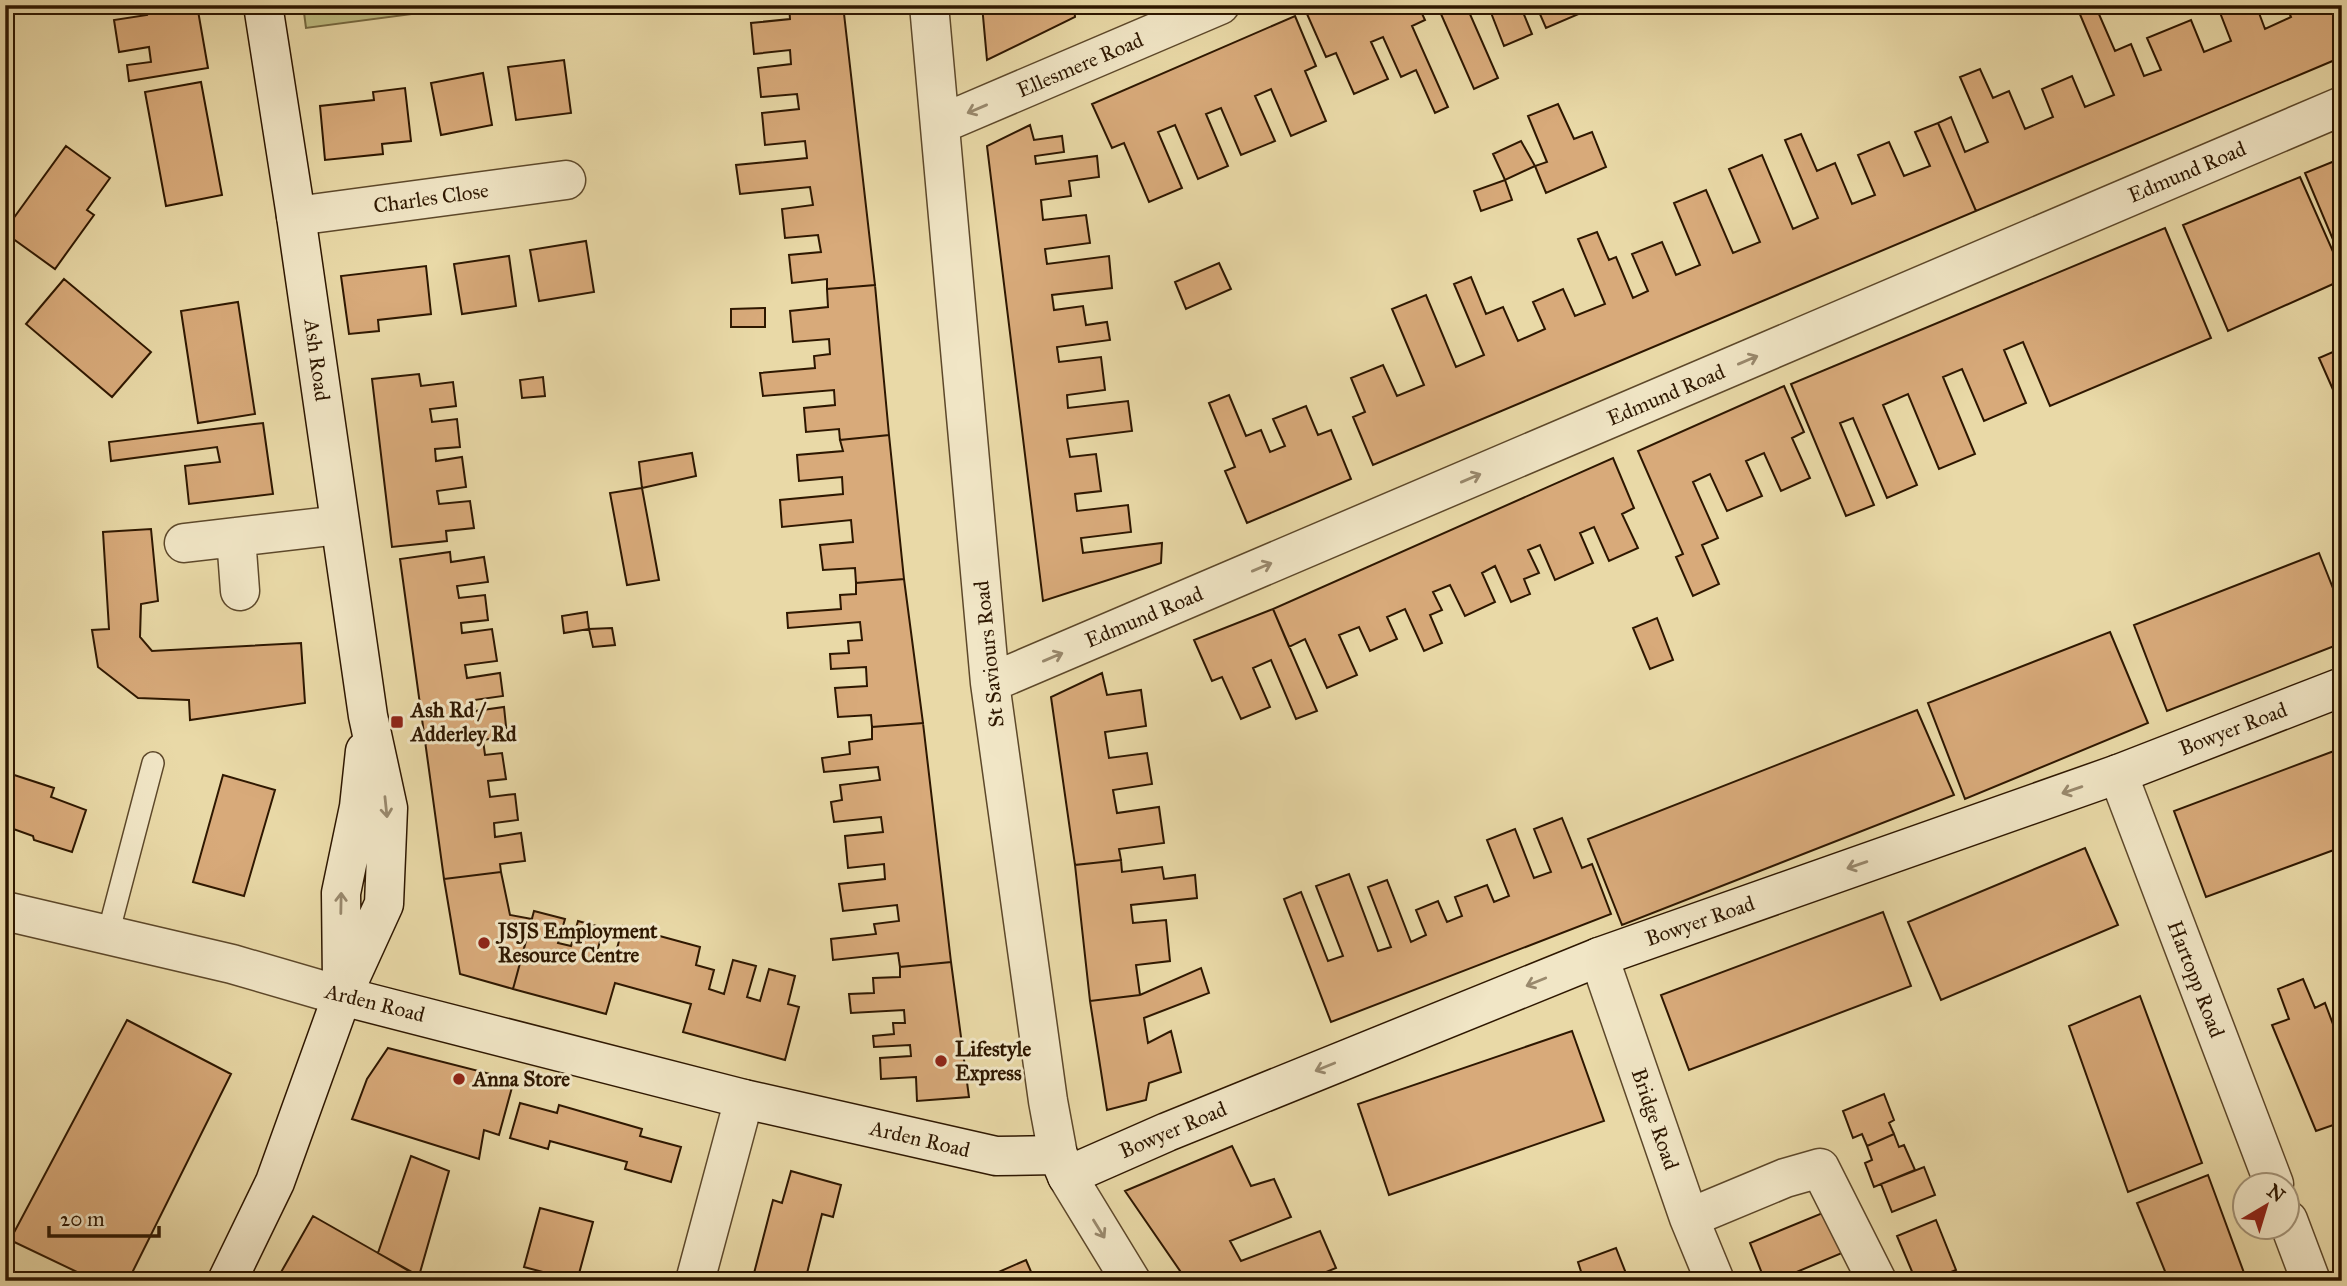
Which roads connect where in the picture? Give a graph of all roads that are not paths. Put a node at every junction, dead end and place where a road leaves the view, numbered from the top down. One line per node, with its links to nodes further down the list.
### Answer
1 (263, 5): 7 (street, Ash Road)
2 (929, 5): 5 (street, St Saviours Road)
3 (1220, 5): 5 (street, Ellesmere Road, one-way to 5)
4 (2342, 106): 12 (street, Edmund Road, one-way to 4)
5 (941, 124): 12 (street, St Saviours Road)
6 (566, 180): 7 (street, Charles Close)
7 (296, 216): 8 (street, Ash Road)
8 (340, 525): 9 (street); 19 (street, Ash Road)
9 (236, 537): 10 (street); 11 (street)
10 (184, 543)
11 (240, 591)
12 (990, 683): 21 (street, St Saviours Road)
13 (2342, 687): 15 (street, Bowyer Road)
14 (153, 763): 17 (lane)
15 (2118, 774): 18 (street, Bowyer Road, one-way to 18); 22 (street, Hartopp Road)
16 (5, 911): 17 (street, Arden Road)
17 (108, 934): 19 (street, Arden Road)
18 (1599, 957): 21 (street, Bowyer Road, one-way to 21); 23 (street, Bridge Road)
19 (342, 996): 20 (street, Arden Road); 25 (street)
20 (744, 1099): 21 (street, Arden Road); 26 (street)
21 (1062, 1166): 27 (street, St Saviours Road, one-way to 27)
22 (2268, 1170)
23 (1689, 1218): 28 (street, Bridge Road); 29 (street)
24 (2295, 1240): 30 (street)
25 (227, 1281)
26 (695, 1281)
27 (1131, 1281)
28 (1715, 1281)
29 (1877, 1281)
30 (2311, 1281)

